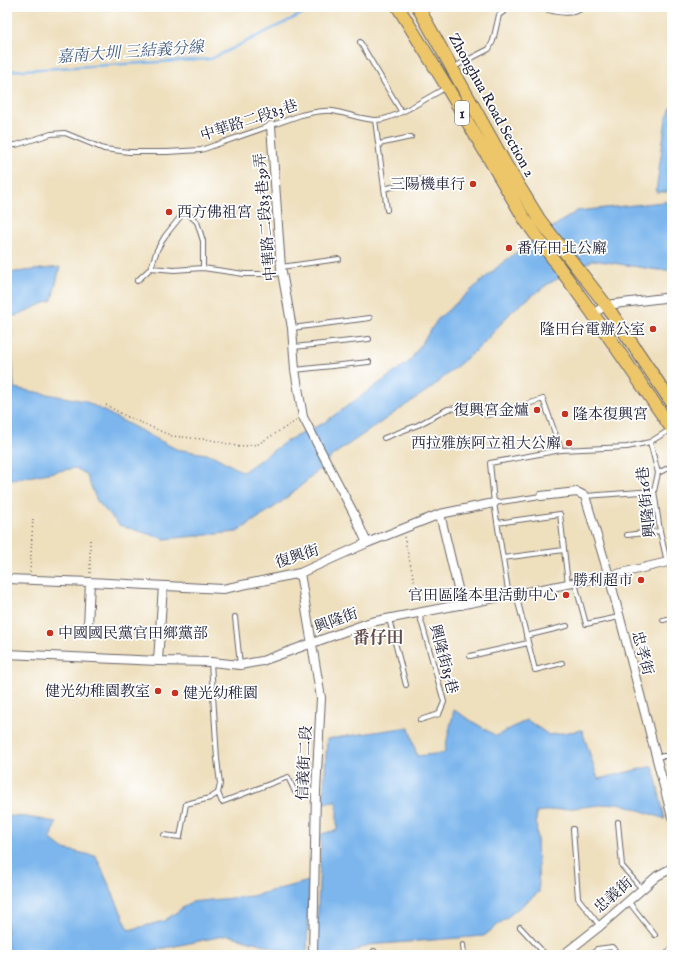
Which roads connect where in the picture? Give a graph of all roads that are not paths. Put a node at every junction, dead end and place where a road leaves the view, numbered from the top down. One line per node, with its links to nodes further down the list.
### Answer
1 (398, 7): 8 (main road, Zhonghua Road Section 2 / 1)
2 (418, 7): 7 (main road, Zhonghua Road Section 2 / 1)
3 (510, 7): 7 (lane)
4 (538, 7): 5 (lane)
5 (583, 7)
6 (360, 42): 9 (lane)
7 (452, 68): 24 (main road, Zhonghua Road Section 2 / 1)
8 (447, 87): 9 (lane, 中華路二段83巷); 25 (main road, Zhonghua Road Section 2 / 1)
9 (401, 111): 10 (lane, 中華路二段83巷)
10 (375, 120): 11 (lane, 中華路二段83巷); 13 (lane)
11 (271, 126): 14 (lane, 中華路二段83巷); 21 (street, 中華路二段83巷39弄)
12 (411, 137): 13 (lane)
13 (379, 144): 16 (lane)
14 (7, 145)
15 (423, 179): 16 (lane)
16 (384, 189): 17 (lane)
17 (387, 210)
18 (339, 259): 21 (lane)
19 (151, 268): 20 (lane); 20 (lane); 22 (lane)
20 (203, 268): 21 (lane)
21 (282, 270): 27 (street, 中華路二段83巷39弄)
22 (137, 281)
23 (672, 297): 24 (street)
24 (606, 305): 25 (street); 32 (main road, 1)
25 (593, 314): 33 (main road, 1)
26 (370, 318): 27 (lane)
27 (292, 328): 29 (street, 中華路二段83巷39弄)
28 (369, 340): 29 (lane)
29 (293, 347): 31 (street, 中華路二段83巷39弄)
30 (368, 362): 31 (lane)
31 (295, 370): 47 (street, 中華路二段83巷39弄)
32 (672, 403)
33 (672, 429): 35 (lane)
34 (384, 438): 36 (lane)
35 (650, 442): 36 (lane); 38 (lane, 興隆街16巷)
36 (561, 450): 42 (lane)
37 (672, 466): 38 (lane)
38 (658, 473): 39 (lane, 興隆街16巷)
39 (654, 491): 41 (lane); 45 (lane, 興隆街16巷)
40 (541, 496): 41 (street, 復興街); 42 (lane, 復興街)
41 (585, 496): 52 (street, 忠孝街)
42 (494, 503): 43 (street, 復興街); 44 (lane)
43 (440, 514): 47 (street, 復興街); 58 (street)
44 (497, 523): 48 (lane); 49 (lane)
45 (660, 531): 46 (lane); 50 (lane, 興隆街16巷)
46 (626, 535)
47 (367, 543): 51 (street, 復興街)
48 (564, 550): 49 (lane); 55 (lane)
49 (503, 558): 57 (lane)
50 (669, 561): 52 (street, 興隆街)
51 (300, 573): 56 (street, 復興街); 69 (street, 信義街二段)
52 (609, 576): 55 (street, 興隆街); 61 (street, 忠孝街)
53 (7, 579): 54 (street, 復興街)
54 (90, 582): 56 (street, 復興街); 65 (street)
55 (572, 584): 57 (street, 興隆街); 61 (lane)
56 (163, 586): 72 (street)
57 (513, 595): 58 (street, 興隆街); 67 (lane)
58 (462, 605): 59 (street, 興隆街)
59 (419, 613): 63 (street, 興隆街); 77 (lane, 興隆街85巷)
60 (235, 617): 75 (lane)
61 (618, 617): 78 (street, 忠孝街)
62 (672, 618): 64 (lane)
63 (389, 619): 69 (street, 興隆街); 76 (lane)
64 (663, 620)
65 (88, 626)
66 (567, 626): 67 (lane)
67 (526, 636): 68 (lane)
68 (528, 643): 71 (lane); 74 (lane)
69 (313, 644): 75 (street, 興隆街); 80 (street, 信義街二段)
70 (7, 654): 72 (street, 興隆街)
71 (470, 656)
72 (158, 661): 73 (street, 興隆街)
73 (211, 662): 75 (street, 興隆街); 81 (lane)
74 (562, 664)
75 (240, 665)
76 (406, 685)
77 (420, 720)
78 (656, 756): 79 (lane); 82 (street, 忠孝街)
79 (672, 756)
80 (316, 791): 81 (lane); 95 (street, 信義街二段)
81 (218, 793): 86 (lane)
82 (669, 794): 83 (street, 忠孝街)
83 (672, 817)
84 (618, 822): 88 (lane)
85 (573, 829): 90 (lane)
86 (164, 835)
87 (672, 868): 88 (street, 忠義街)
88 (642, 889): 89 (street, 忠義街)
89 (628, 901): 90 (street, 忠義街); 92 (lane)
90 (600, 926): 98 (street, 忠義街)
91 (520, 927): 97 (lane)
92 (655, 935)
93 (463, 945): 96 (lane)
94 (672, 948): 101 (lane)
95 (313, 955)
96 (464, 955)
97 (546, 955)
98 (563, 955)
99 (589, 955): 100 (lane)
100 (619, 955)
101 (665, 955)

